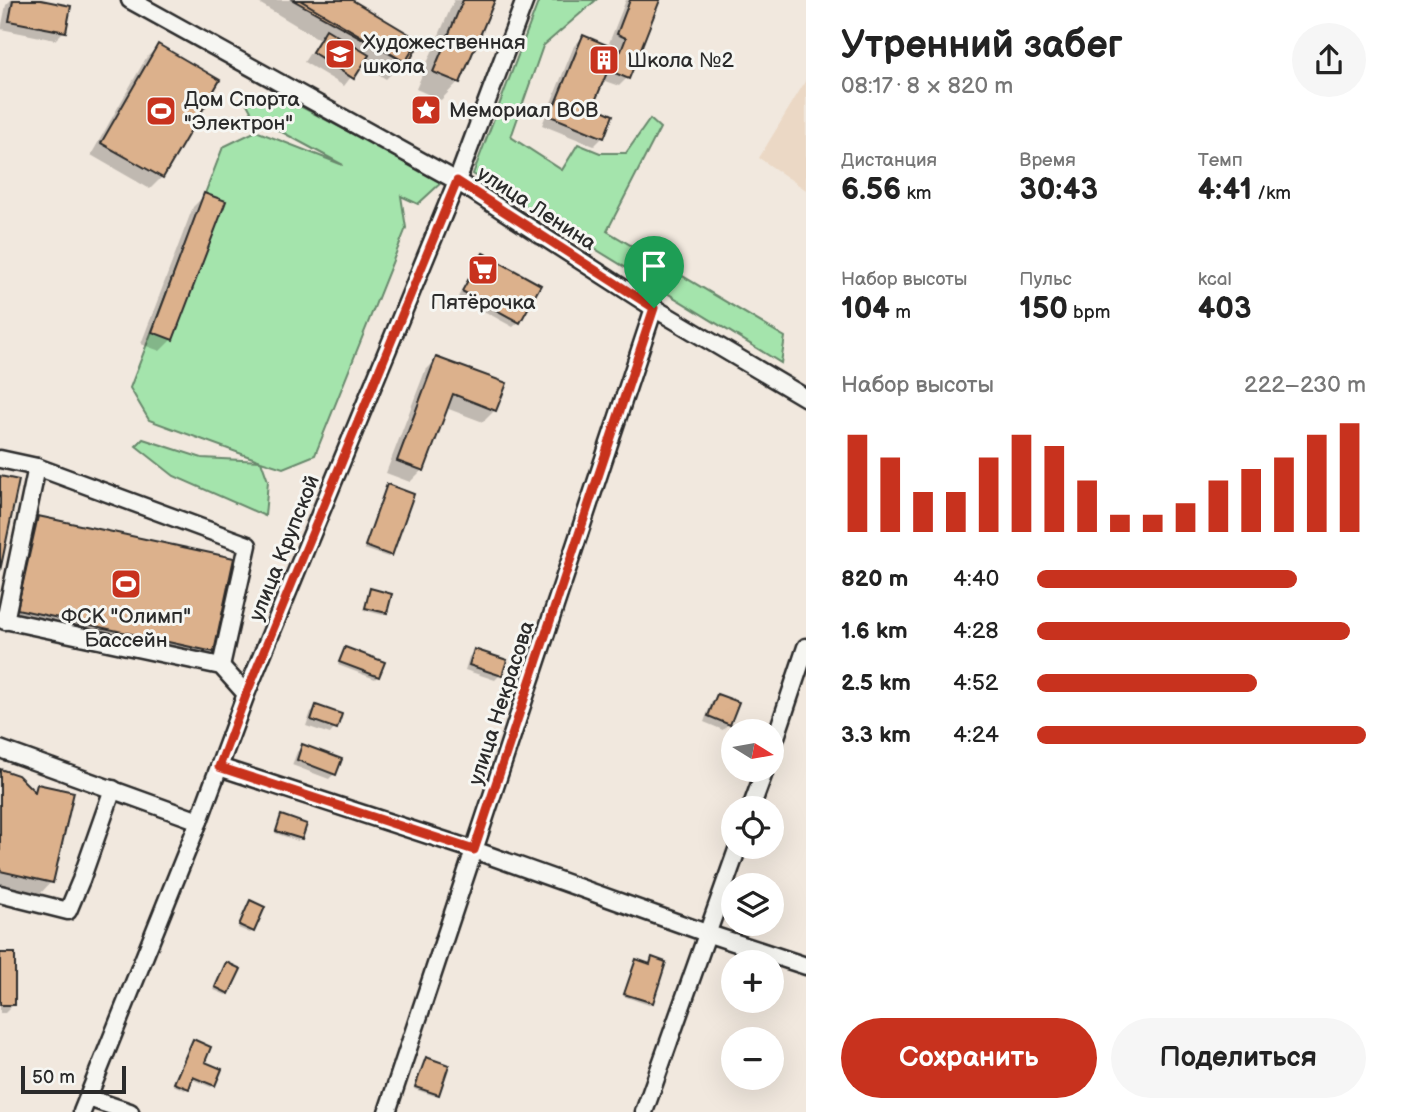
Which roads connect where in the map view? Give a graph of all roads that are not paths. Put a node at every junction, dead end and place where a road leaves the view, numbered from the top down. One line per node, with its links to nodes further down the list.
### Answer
1 (130, 0): 3 (street, улица Ленина)
2 (525, 0): 3 (street, улица Крупской)
3 (457, 181): 4 (street, улица Ленина); 11 (street, улица Крупской)
4 (654, 308): 5 (street, улица Ленина); 17 (street, улица Некрасова)
5 (806, 398)
6 (0, 459): 7 (street)
7 (37, 467): 8 (street); 10 (street)
8 (3, 620): 10 (street)
9 (806, 648): 12 (street)
10 (221, 666): 11 (street)
11 (246, 695): 14 (street, улица Крупской)
12 (782, 719)
13 (0, 749): 15 (street)
14 (219, 767): 16 (street, улица Крупской); 17 (street)
15 (113, 789): 16 (street); 19 (street)
16 (199, 821): 22 (street, улица Крупской)
17 (474, 850): 20 (street); 24 (street, улица Некрасова)
18 (734, 859): 20 (street)
19 (0, 894)
20 (709, 934): 21 (street); 25 (street)
21 (806, 966)
22 (85, 1105): 23 (street)
23 (130, 1112)
24 (387, 1112)
25 (644, 1112)

